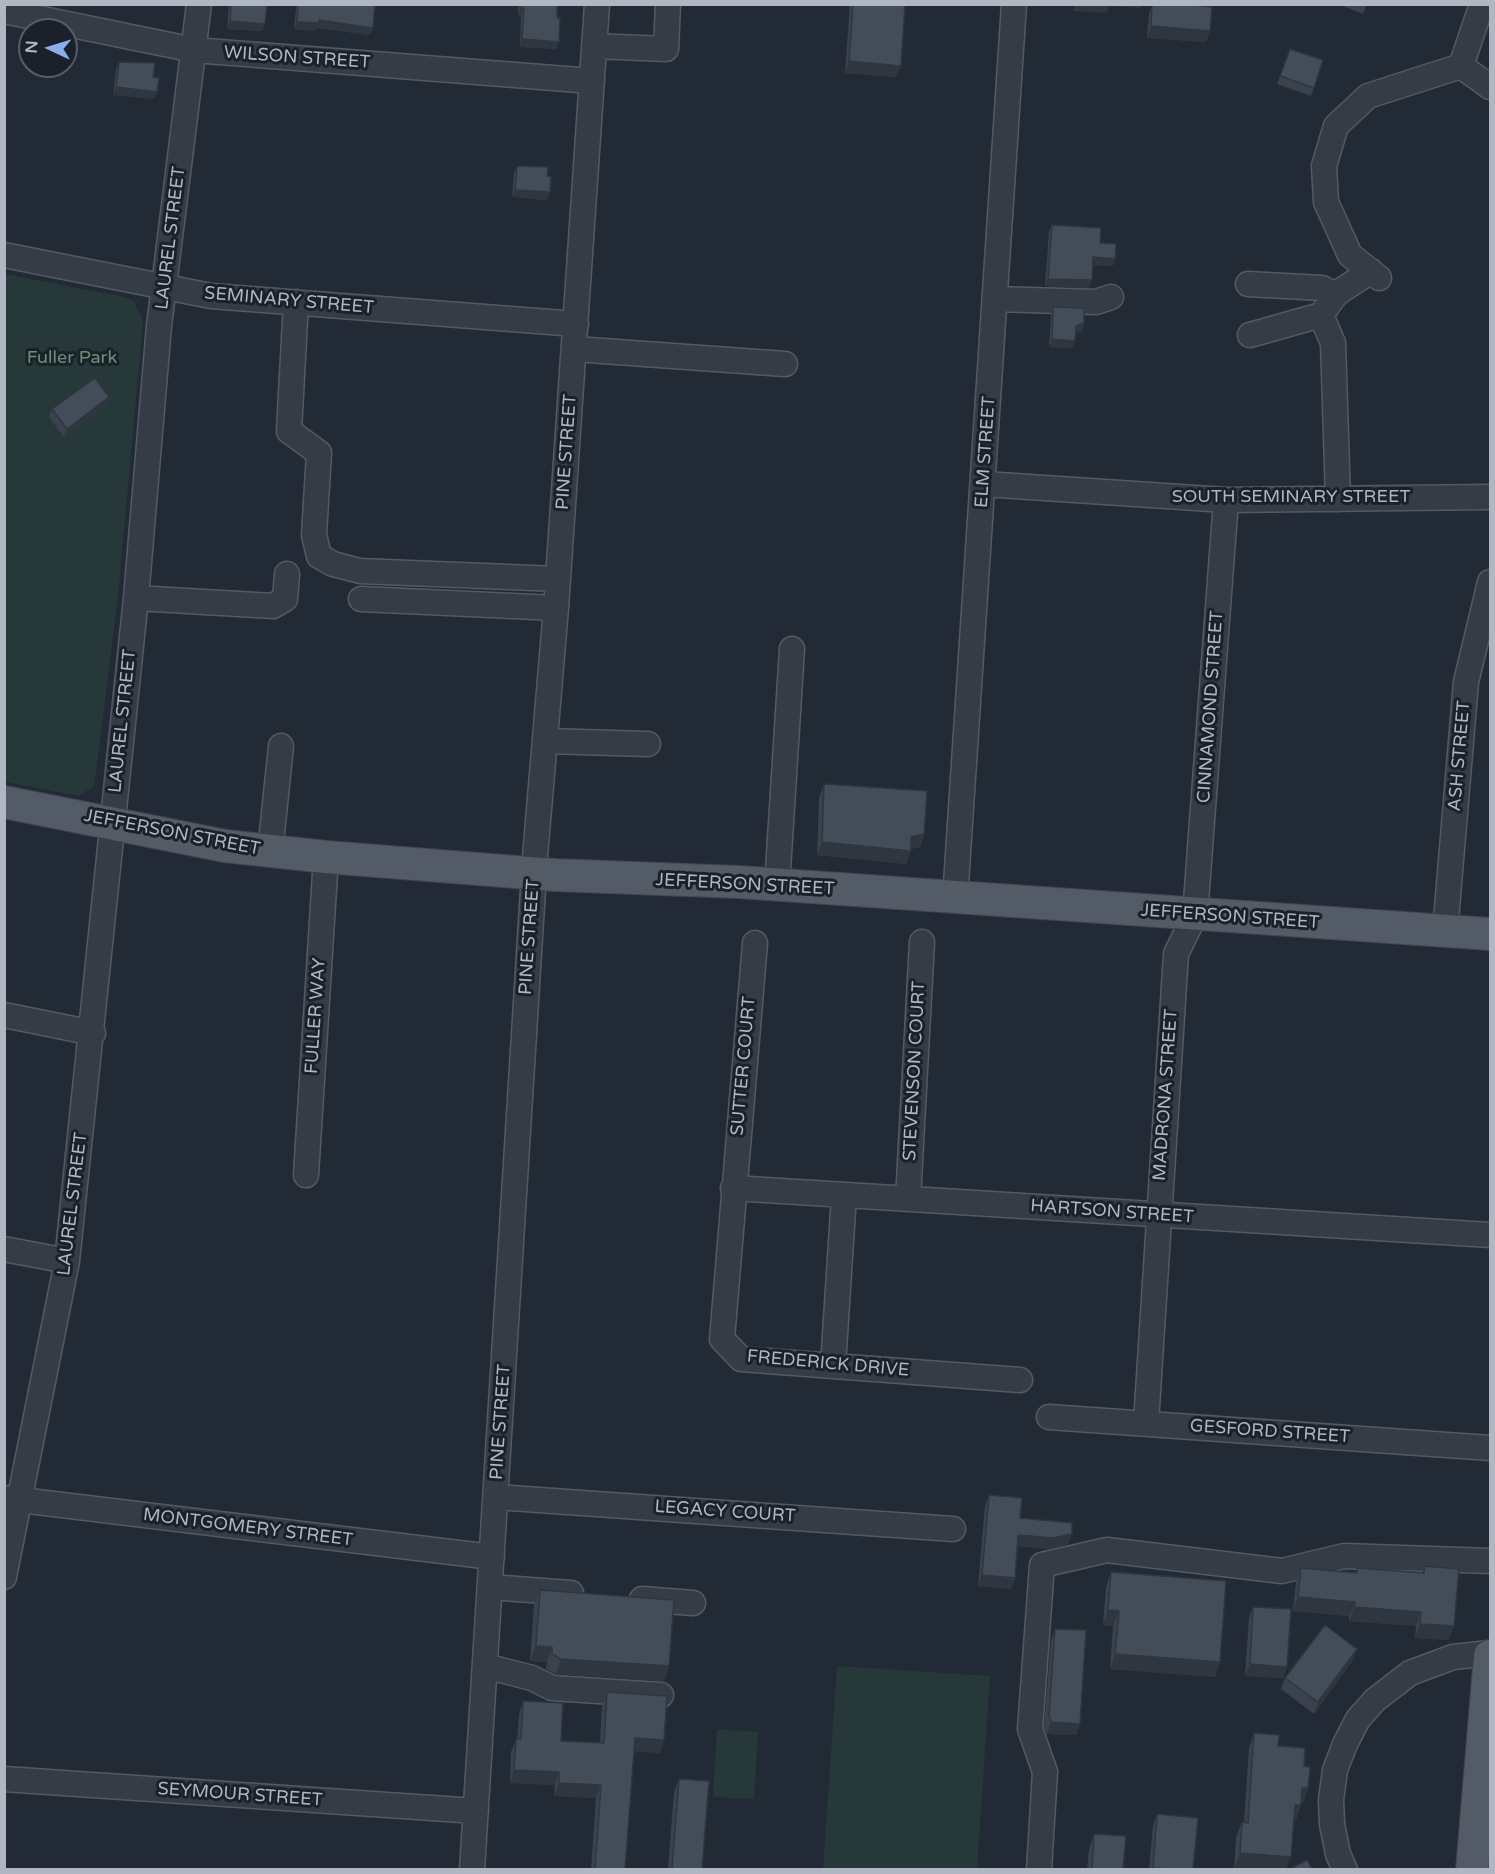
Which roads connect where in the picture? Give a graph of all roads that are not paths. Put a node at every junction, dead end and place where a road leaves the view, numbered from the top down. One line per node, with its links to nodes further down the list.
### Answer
1 (199, 4): 8 (street, LAUREL STREET)
2 (597, 4): 7 (street, PINE STREET)
3 (668, 4): 7 (street)
4 (1014, 4): 17 (street, ELM STREET)
5 (1482, 4): 9 (street)
6 (4, 10): 8 (street, WILSON STREET)
7 (594, 46): 10 (street, PINE STREET)
8 (194, 50): 10 (street, WILSON STREET); 14 (street, LAUREL STREET)
9 (1461, 66): 11 (street); 15 (street)
10 (592, 81): 20 (street, PINE STREET)
11 (1491, 87)
12 (4, 255): 14 (street, SEMINARY STREET)
13 (1248, 284): 15 (street)
14 (165, 286): 18 (street, SEMINARY STREET); 31 (street, LAUREL STREET)
15 (1336, 296): 19 (street)
16 (1111, 297): 17 (street)
17 (996, 299): 24 (street, ELM STREET)
18 (296, 302): 20 (street, SEMINARY STREET); 29 (street)
19 (1322, 315): 21 (street); 26 (street)
20 (576, 324): 22 (street, PINE STREET)
21 (1250, 335)
22 (574, 349): 23 (street); 29 (street, PINE STREET)
23 (785, 364)
24 (984, 484): 27 (street, SOUTH SEMINARY STREET); 44 (street, ELM STREET)
25 (1491, 497): 26 (street, SOUTH SEMINARY STREET)
26 (1338, 499): 27 (street, SOUTH SEMINARY STREET)
27 (1226, 500): 45 (street, CINNAMOND STREET)
28 (287, 574): 31 (street)
29 (558, 579): 33 (street, PINE STREET)
30 (1491, 582): 46 (street, ASH STREET)
31 (136, 598): 39 (street, LAUREL STREET)
32 (361, 599): 33 (street)
33 (556, 608): 35 (street, PINE STREET)
34 (792, 649): 43 (street)
35 (546, 741): 36 (street); 42 (street, PINE STREET)
36 (648, 744)
37 (281, 746): 40 (street)
38 (4, 802): 39 (main road, JEFFERSON STREET)
39 (113, 822): 40 (main road, JEFFERSON STREET); 52 (street, LAUREL STREET)
40 (270, 852): 41 (main road, JEFFERSON STREET)
41 (326, 857): 42 (main road, JEFFERSON STREET); 53 (street, FULLER WAY)
42 (535, 873): 43 (main road, JEFFERSON STREET); 66 (street, PINE STREET)
43 (777, 885): 44 (main road, JEFFERSON STREET)
44 (955, 899): 45 (main road, JEFFERSON STREET)
45 (1195, 915): 46 (main road, JEFFERSON STREET); 57 (street, MADRONA STREET)
46 (1446, 932): 47 (main road, JEFFERSON STREET); 50 (main road)
47 (1491, 934)
48 (922, 942): 56 (street, STEVENSON COURT)
49 (755, 943): 54 (street, SUTTER COURT)
50 (1491, 958)
51 (4, 1015): 52 (street)
52 (93, 1033): 60 (street, LAUREL STREET)
53 (306, 1175)
54 (733, 1188): 55 (street, HARTSON STREET); 61 (street, FREDERICK DRIVE)
55 (844, 1195): 56 (street, HARTSON STREET); 61 (street)
56 (908, 1199): 57 (street, HARTSON STREET)
57 (1157, 1215): 58 (street, HARTSON STREET); 64 (street, MADRONA STREET)
58 (1491, 1235)
59 (4, 1249): 60 (street)
60 (67, 1261): 67 (street, LAUREL STREET)
61 (833, 1366): 62 (street, FREDERICK DRIVE)
62 (1020, 1380)
63 (1049, 1417): 64 (street, GESFORD STREET)
64 (1146, 1424): 65 (street, GESFORD STREET)
65 (1491, 1448)
66 (496, 1497): 68 (street, LEGACY COURT); 69 (street, PINE STREET)
67 (13, 1500): 69 (street, MONTGOMERY STREET); 71 (street, LAUREL STREET)
68 (953, 1529)
69 (492, 1557): 72 (street, PINE STREET)
70 (1491, 1561): 81 (street)
71 (4, 1577)
72 (490, 1587): 73 (street); 75 (street, PINE STREET)
73 (693, 1603)
74 (1491, 1654): 77 (main road); 82 (street)
75 (485, 1666): 76 (street); 79 (street, PINE STREET)
76 (661, 1695)
77 (1486, 1752): 83 (main road)
78 (4, 1779): 79 (street, SEYMOUR STREET)
79 (476, 1811): 80 (street, PINE STREET)
80 (472, 1869)
81 (1039, 1869)
82 (1345, 1869)
83 (1472, 1869)

